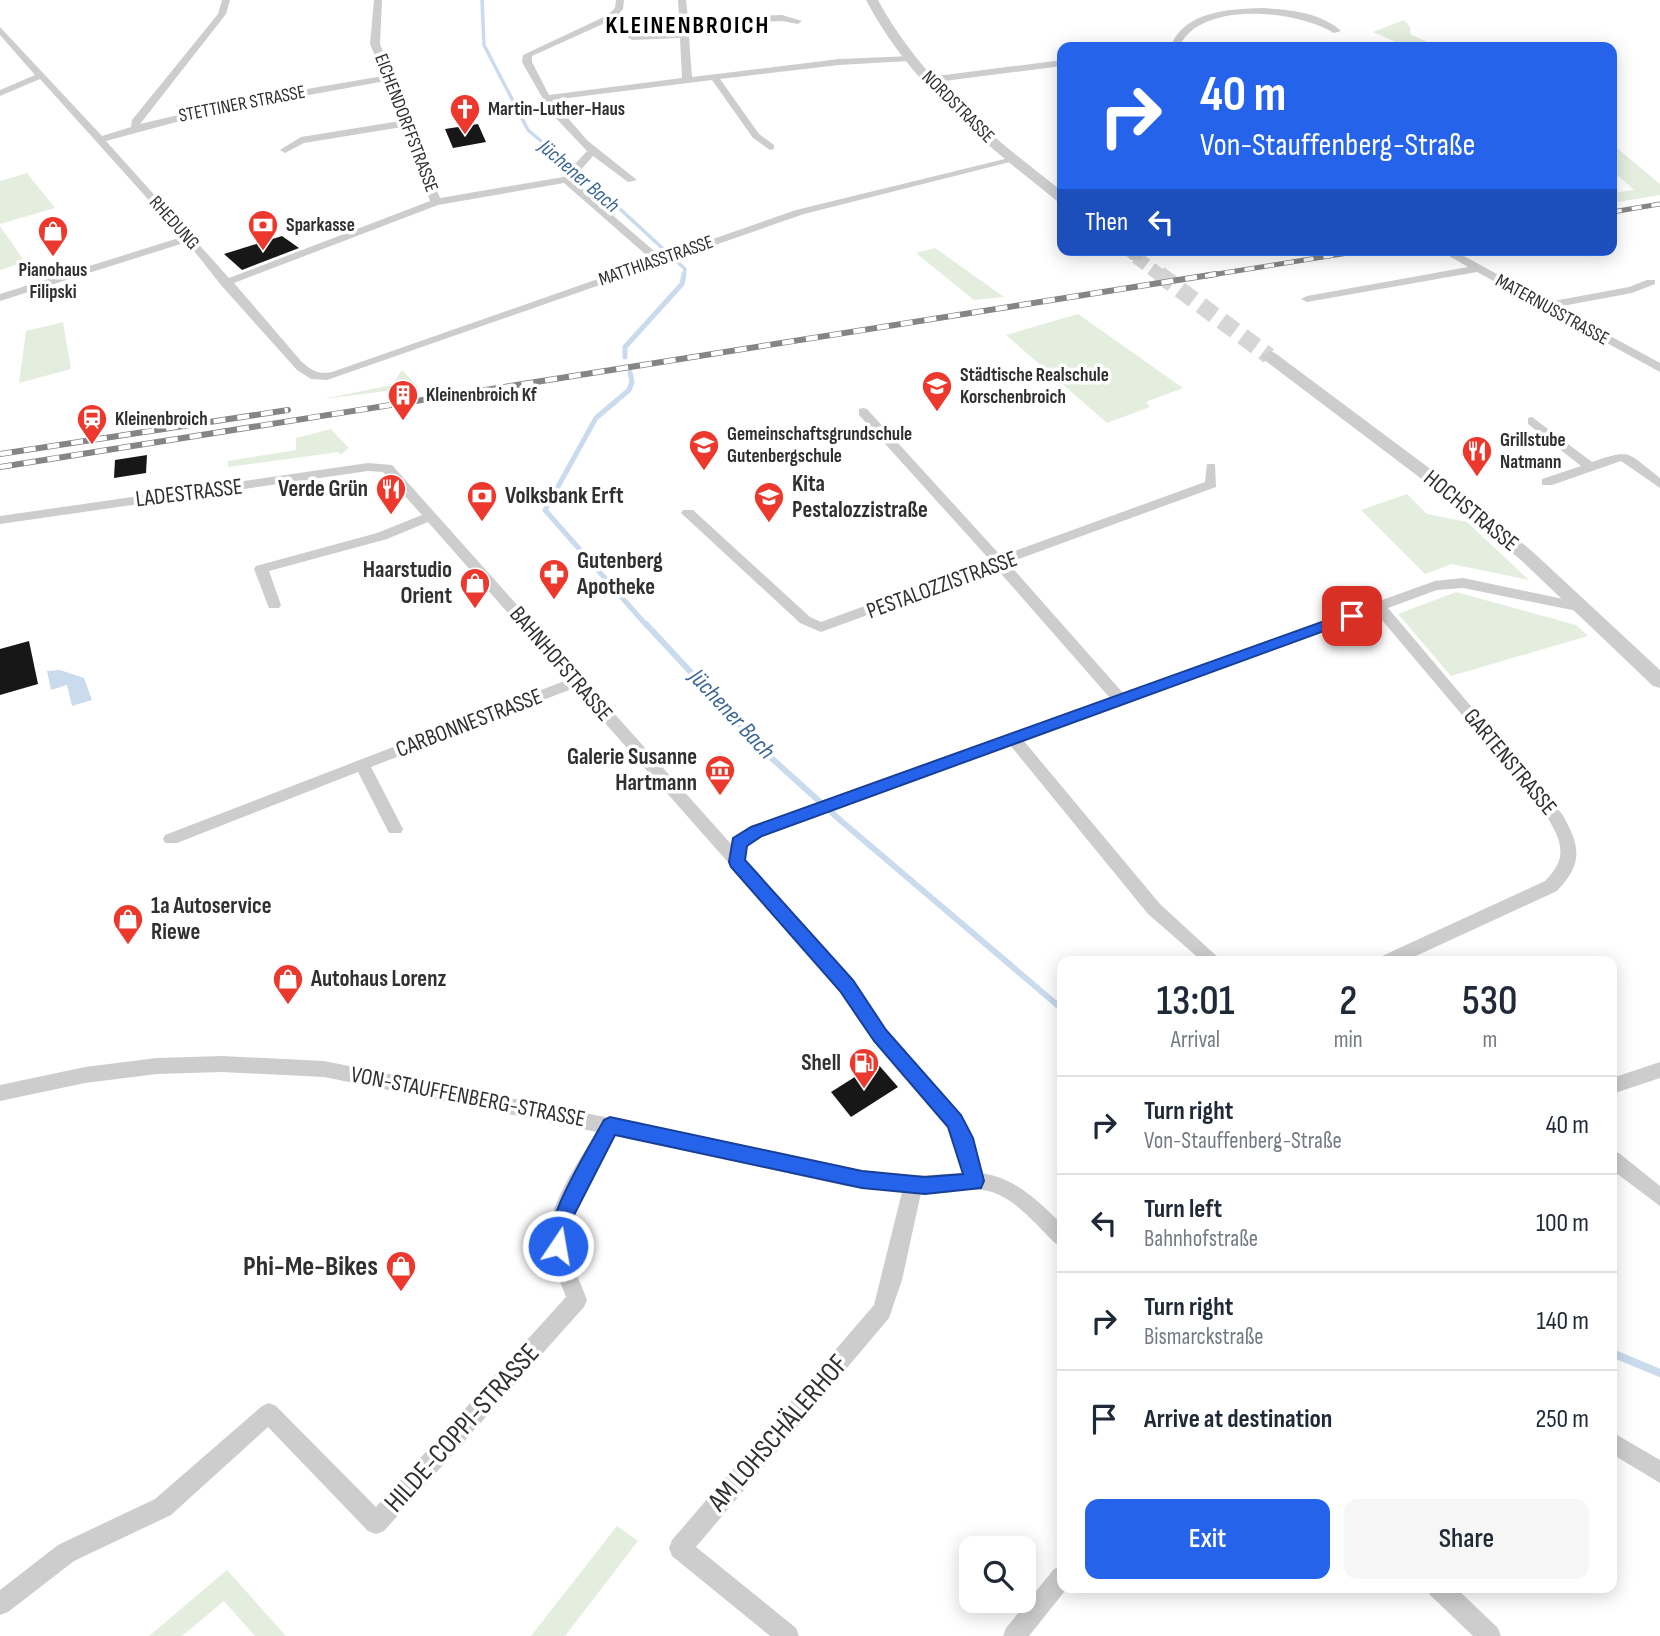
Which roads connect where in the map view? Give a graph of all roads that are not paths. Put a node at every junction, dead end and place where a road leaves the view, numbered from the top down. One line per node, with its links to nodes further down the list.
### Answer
1 (226, 0): 25 (street)
2 (378, 0): 19 (street, EICHENDORFFSTRASSE)
3 (620, 0): 23 (street)
4 (682, 0): 9 (street)
5 (872, 0): 15 (street, NORDSTRASSE)
6 (1249, 0): 7 (street)
7 (1252, 10): 11 (street); 14 (street)
8 (798, 21): 9 (street)
9 (683, 22): 12 (street)
10 (0, 30): 17 (street, RHEDUNG)
11 (1337, 31)
12 (683, 35): 13 (street); 20 (street)
13 (632, 37)
14 (1177, 42)
15 (909, 58): 18 (street); 21 (street, NORDSTRASSE)
16 (1057, 64): 21 (street)
17 (40, 76): 22 (street); 26 (street, RHEDUNG)
18 (714, 77): 20 (street); 27 (street)
19 (388, 78): 24 (street, EICHENDORFFSTRASSE); 25 (street, STETTINER STRASSE)
20 (687, 80): 23 (street)
21 (929, 80): 30 (street, NORDSTRASSE)
22 (0, 93)
23 (546, 97): 29 (street)
24 (407, 123): 28 (street); 34 (street, EICHENDORFFSTRASSE)
25 (135, 128): 26 (street, STETTINER STRASSE)
26 (98, 140): 35 (street, RHEDUNG)
27 (770, 147)
28 (285, 150)
29 (589, 155): 31 (street); 32 (street)
30 (1013, 160): 33 (street, NORDSTRASSE); 37 (street, MATTHIASSTRASSE)
31 (568, 178): 34 (street, EICHENDORFFSTRASSE); 37 (street)
32 (632, 180)
33 (1057, 194)
34 (436, 202): 40 (street)
35 (188, 238): 40 (street, RHEDUNG); 41 (street)
36 (1455, 256): 38 (street, MATERNUSSTRASSE)
37 (661, 259): 46 (street, MATTHIASSTRASSE)
38 (1478, 269): 42 (street); 43 (street, MATERNUSSTRASSE)
39 (1650, 282): 43 (street)
40 (225, 283): 46 (street, RHEDUNG)
41 (0, 298)
42 (1307, 299)
43 (1545, 306): 45 (street, MATERNUSSTRASSE)
44 (1269, 356): 60 (street, HOCHSTRASSE)
45 (1660, 368)
46 (306, 373)
47 (863, 412): 57 (street)
48 (1532, 421): 51 (street)
49 (378, 467): 55 (street, BAHNHOFSTRASSE); 56 (street, LADESTRASSE)
50 (1211, 467): 57 (street, PESTALOZZISTRASSE)
51 (1590, 467): 52 (street); 53 (street)
52 (1547, 482)
53 (1660, 484)
54 (688, 513): 57 (street, PESTALOZZISTRASSE)
55 (431, 516): 58 (street); 62 (street, BAHNHOFSTRASSE)
56 (0, 520)
57 (999, 564): 63 (street)
58 (274, 605)
59 (1378, 607): 60 (street); 63 (street); 70 (street, GARTENSTRASSE)
60 (1581, 607): 61 (street, HOCHSTRASSE)
61 (1660, 681)
62 (575, 682): 65 (street, CARBONNESTRASSE); 68 (street, BAHNHOFSTRASSE)
63 (1120, 699): 64 (street)
64 (1013, 737): 68 (street); 69 (street)
65 (362, 765): 66 (street); 67 (street, CARBONNESTRASSE)
66 (395, 830)
67 (171, 839)
68 (737, 862): 76 (street, BAHNHOFSTRASSE)
69 (1208, 956)
70 (1399, 956)
71 (1660, 1070): 72 (street)
72 (1617, 1084)
73 (0, 1093): 74 (street, VON-STAUFFENBERG-STRASSE)
74 (610, 1126): 77 (street, VON-STAUFFENBERG-STRASSE); 84 (street, HILDE-COPPI-STRASSE)
75 (1617, 1164): 78 (street)
76 (974, 1181): 77 (street, VON-STAUFFENBERG-STRASSE); 79 (street)
77 (913, 1185): 85 (street, AM LOHSCHÄLERHOF)
78 (1660, 1197)
79 (1057, 1232)
80 (1617, 1445): 81 (street)
81 (1660, 1472)
82 (1057, 1583): 86 (street)
83 (1445, 1593): 87 (street)
84 (0, 1604)
85 (788, 1636)
86 (1014, 1636)
87 (1490, 1636)

